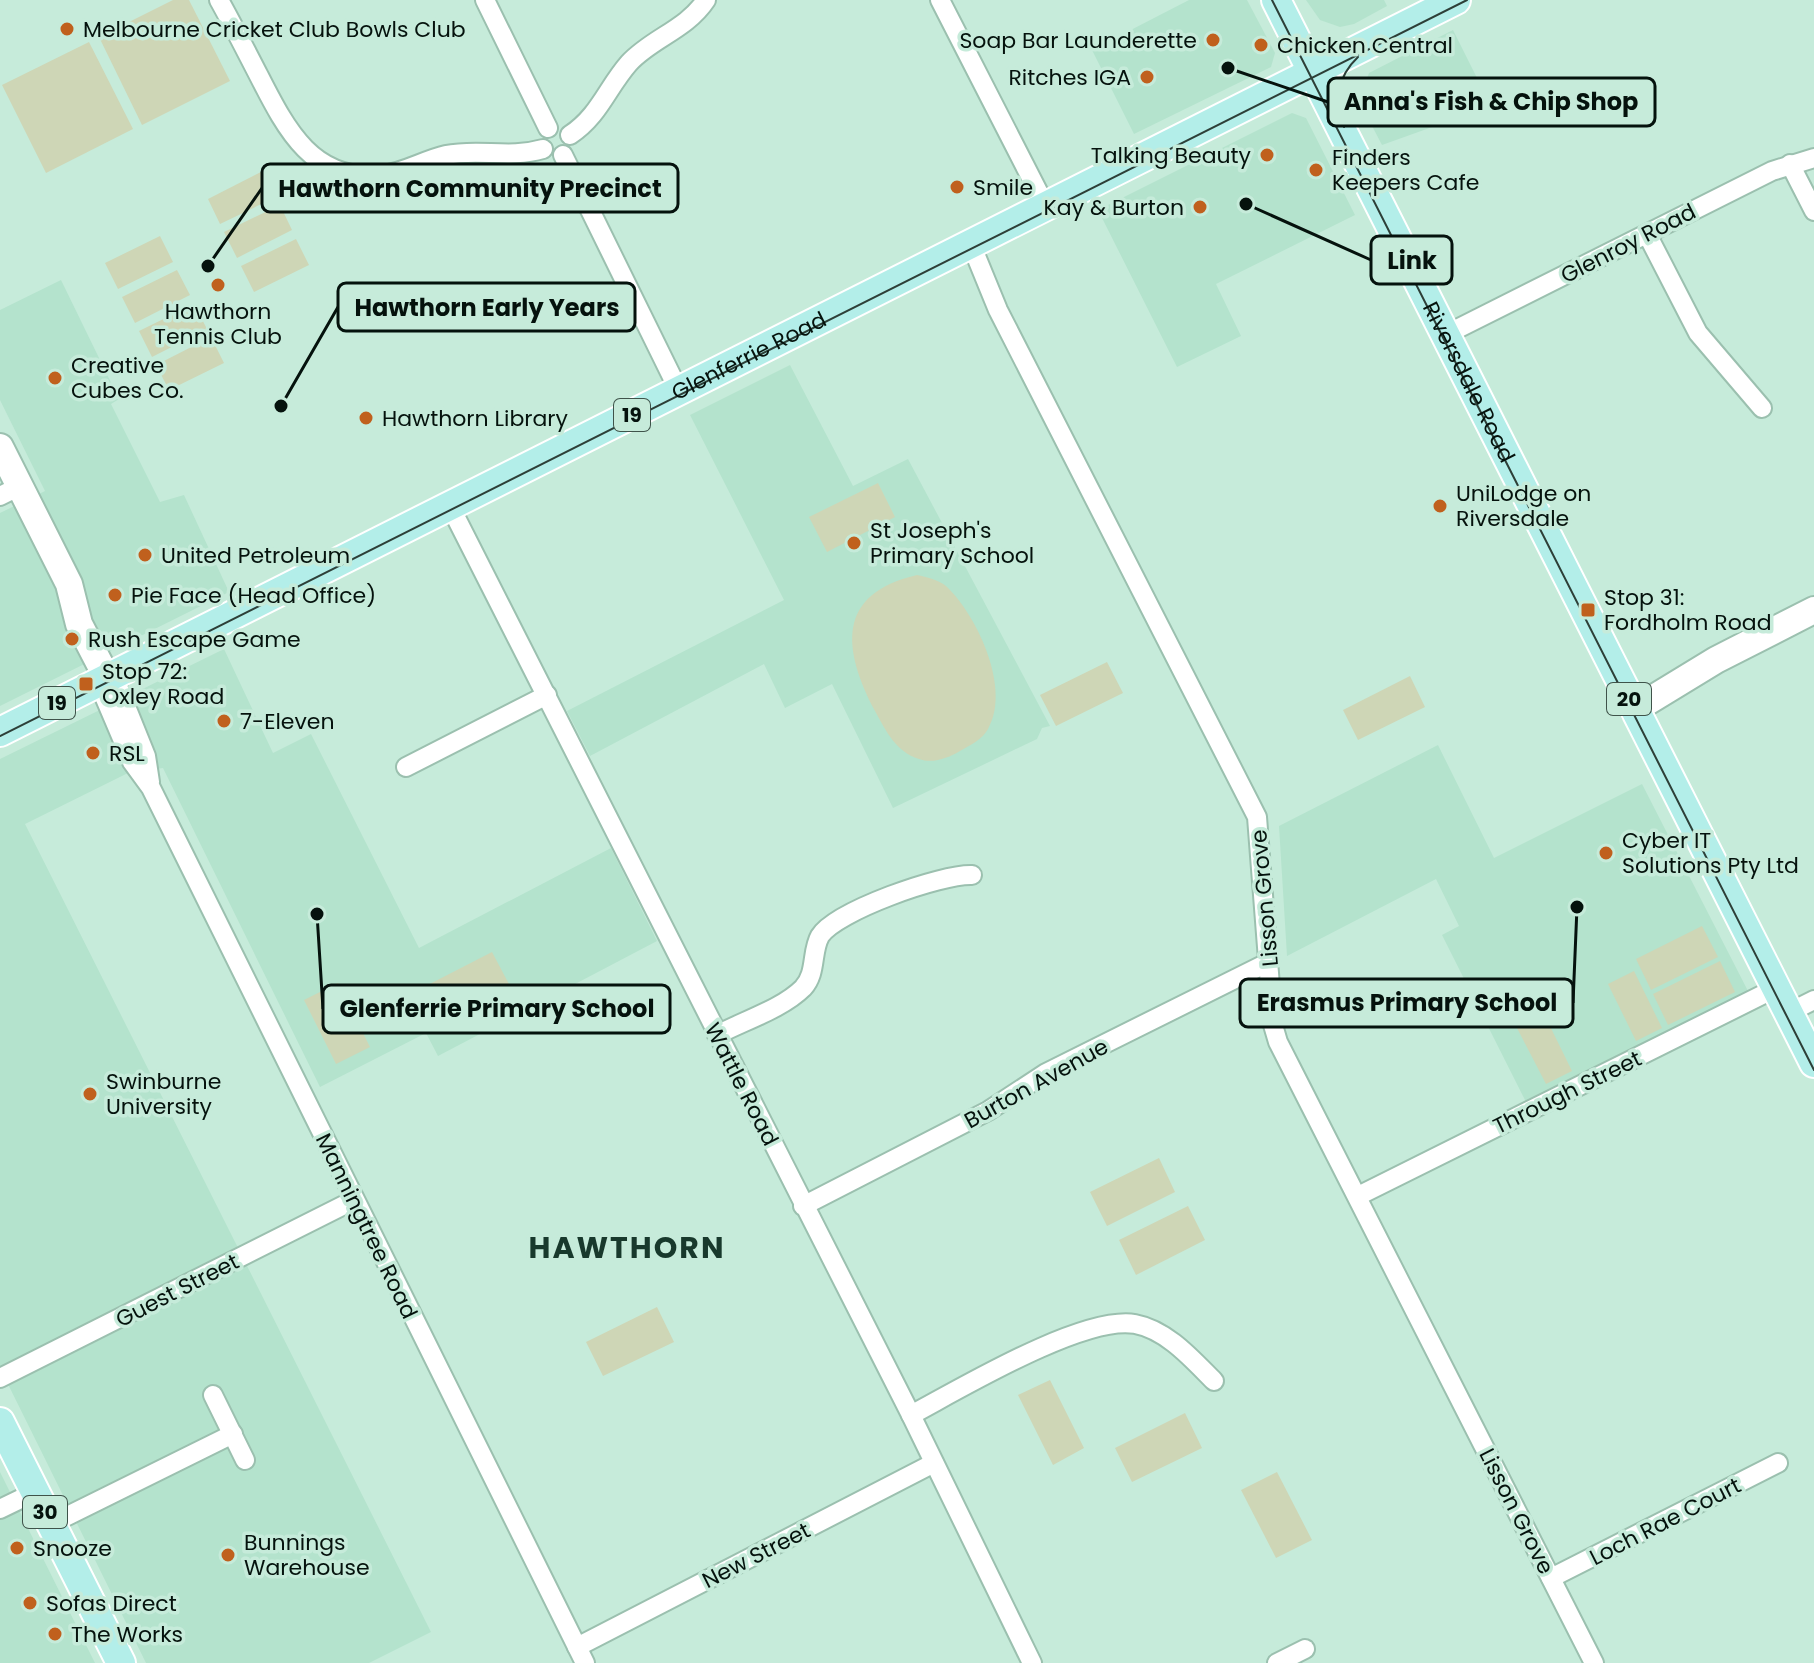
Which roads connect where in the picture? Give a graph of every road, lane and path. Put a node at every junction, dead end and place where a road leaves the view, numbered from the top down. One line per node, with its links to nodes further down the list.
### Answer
1 (219, 0): 10 (street)
2 (485, 0): 8 (street)
3 (706, 0): 9 (street)
4 (940, 0): 14 (street)
5 (1276, 0): 7 (main road, Riversdale Road / 20)
6 (1456, 0): 7 (main road, Glenferrie Road / 19)
7 (1313, 73): 14 (main road, Glenferrie Road / 19); 18 (main road, Riversdale Road / 20)
8 (548, 128): 9 (street); 10 (street)
9 (570, 135): 11 (street)
10 (543, 149): 11 (street)
11 (563, 155): 19 (street)
12 (1814, 158): 13 (street, Glenroy Road)
13 (1790, 164): 15 (street); 16 (street, Glenroy Road)
14 (1046, 207): 17 (main road, Glenferrie Road / 19)
15 (1814, 211)
16 (1647, 234): 18 (street, Glenroy Road); 20 (street)
17 (966, 247): 19 (main road, Glenferrie Road / 19); 31 (street, Lisson Grove)
18 (1445, 335): 27 (main road, Riversdale Road / 20)
19 (679, 391): 23 (main road, Glenferrie Road / 19)
20 (1762, 408)
21 (0, 447): 22 (street)
22 (10, 491): 25 (street)
23 (450, 506): 25 (main road, Glenferrie Road / 19); 26 (street, Wattle Road)
24 (1814, 610): 27 (street)
25 (110, 676): 28 (main road, Glenferrie Road / 19); 37 (street, Manningtree Road)
26 (547, 695): 29 (street); 34 (street, Wattle Road)
27 (1630, 702): 32 (main road, Riversdale Road / 20)
28 (0, 732)
29 (406, 767)
30 (972, 875): 34 (street)
31 (1269, 962): 36 (street, Lisson Grove); 38 (street, Burton Avenue)
32 (1782, 1000): 33 (street, Through Street); 35 (main road, Riversdale Road / 20); 36 (street, Through Street)
33 (1814, 1000)
34 (717, 1035): 38 (street, Wattle Road)
35 (1814, 1063)
36 (1358, 1196): 51 (street, Lisson Grove)
37 (354, 1200): 39 (street, Guest Street); 53 (street, Manningtree Road)
38 (803, 1206): 42 (street, Wattle Road)
39 (0, 1378)
40 (1214, 1381): 42 (street)
41 (213, 1395): 44 (street)
42 (911, 1415): 46 (street, Wattle Road)
43 (0, 1422): 48 (main road, 30)
44 (233, 1434): 45 (street); 50 (street)
45 (245, 1460)
46 (934, 1463): 53 (street, New Street); 55 (street, Wattle Road)
47 (1778, 1463): 51 (street, Loch Rae Court)
48 (35, 1492): 49 (street); 50 (main road, 30)
49 (0, 1509)
50 (51, 1524): 54 (main road, 30)
51 (1551, 1578): 57 (street, Lisson Grove)
52 (1305, 1649): 56 (street)
53 (581, 1655)
54 (121, 1663)
55 (1032, 1663)
56 (1277, 1663)
57 (1594, 1663)

